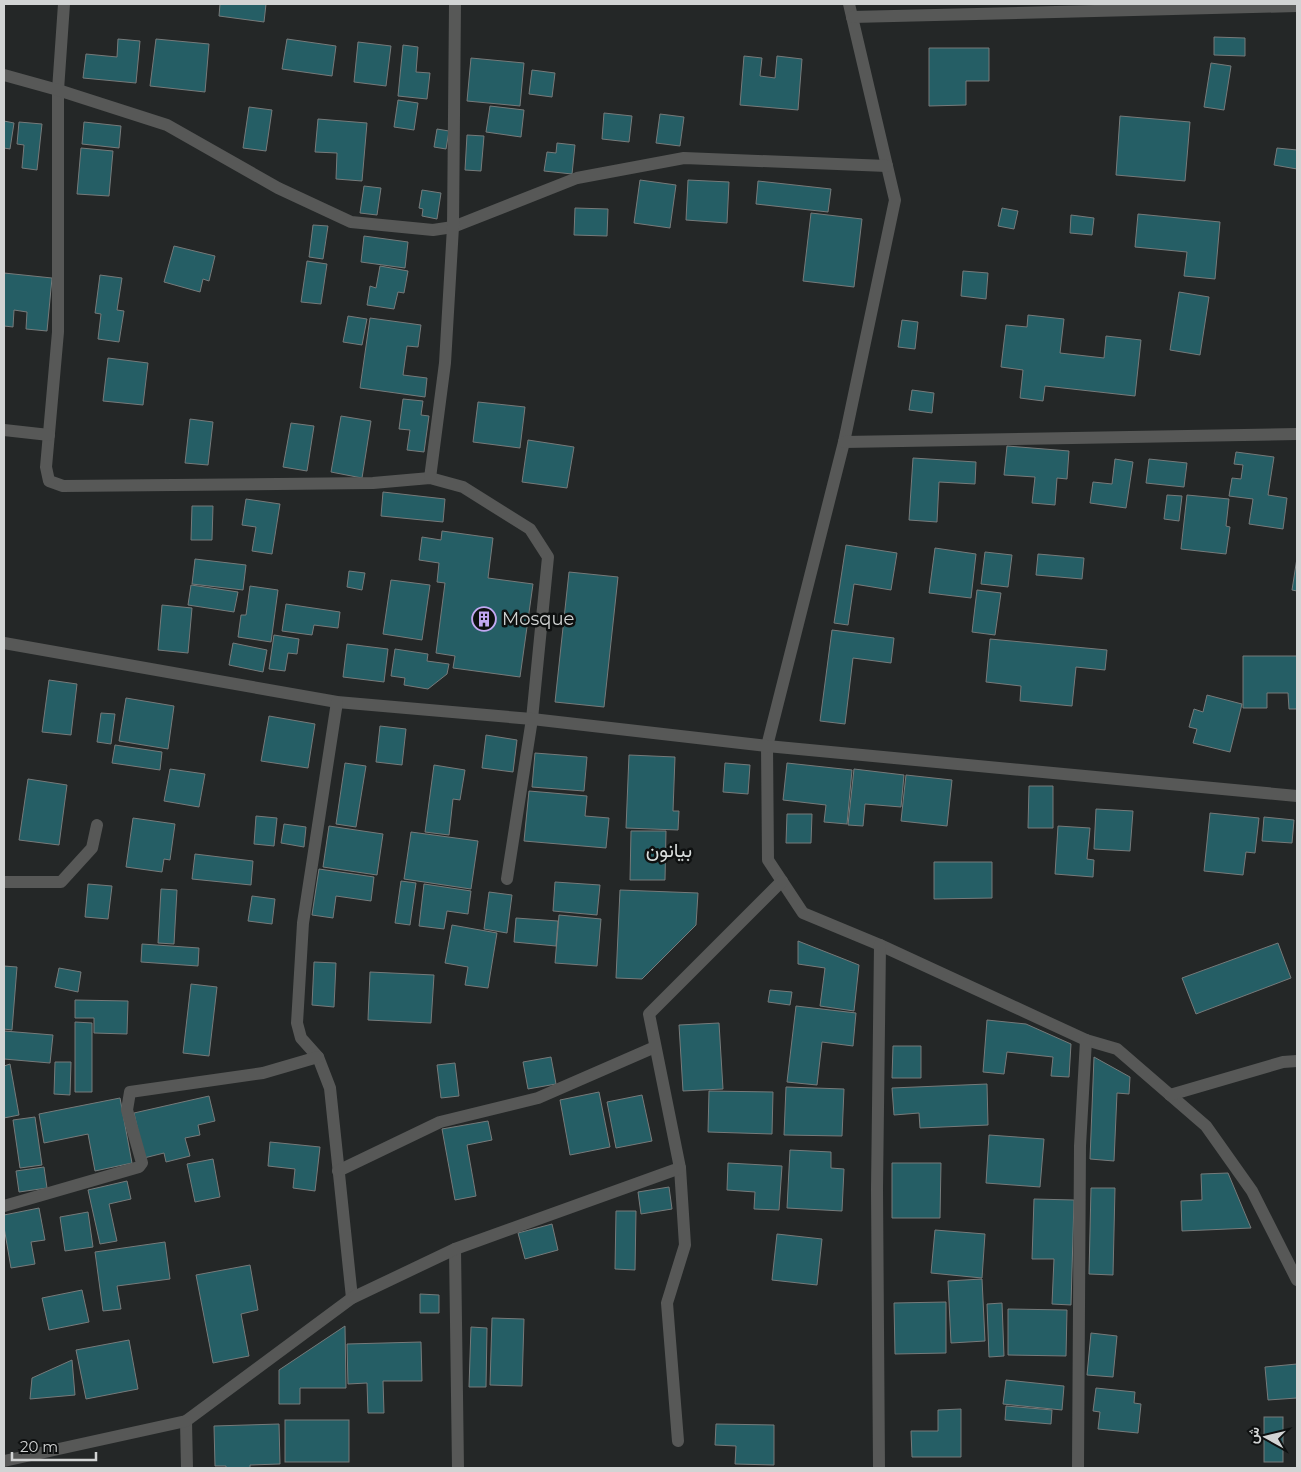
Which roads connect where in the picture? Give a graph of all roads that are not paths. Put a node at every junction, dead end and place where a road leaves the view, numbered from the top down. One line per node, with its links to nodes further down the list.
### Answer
1 (64, 4): 7 (street)
2 (456, 4): 9 (street)
3 (849, 4): 5 (street)
4 (1297, 6): 5 (street)
5 (852, 18): 8 (street)
6 (4, 75): 7 (street)
7 (58, 90): 9 (street); 11 (street)
8 (887, 166): 9 (street); 13 (street)
9 (453, 227): 14 (street)
10 (4, 430): 11 (street)
11 (49, 434): 14 (street)
12 (1297, 434): 13 (street)
13 (844, 442): 18 (street)
14 (430, 478): 17 (street)
15 (4, 643): 16 (street)
16 (338, 702): 17 (street); 27 (street)
17 (532, 719): 18 (street); 21 (street)
18 (767, 746): 19 (street); 22 (street)
19 (1297, 796)
20 (97, 826): 23 (street)
21 (507, 879)
22 (782, 881): 24 (street); 26 (street)
23 (4, 882)
24 (880, 945): 25 (street); 41 (street)
25 (1086, 1040): 29 (street); 42 (street)
26 (656, 1047): 30 (street); 31 (street)
27 (318, 1057): 31 (street); 32 (street)
28 (1297, 1060): 29 (street)
29 (1170, 1095): 34 (street)
30 (680, 1168): 33 (street); 37 (street)
31 (338, 1171): 35 (street)
32 (4, 1206)
33 (455, 1249): 35 (street); 40 (street)
34 (1297, 1280)
35 (352, 1298): 36 (street)
36 (186, 1421): 38 (street); 39 (street)
37 (678, 1441)
38 (4, 1461)
39 (187, 1468)
40 (458, 1468)
41 (879, 1468)
42 (1078, 1468)

